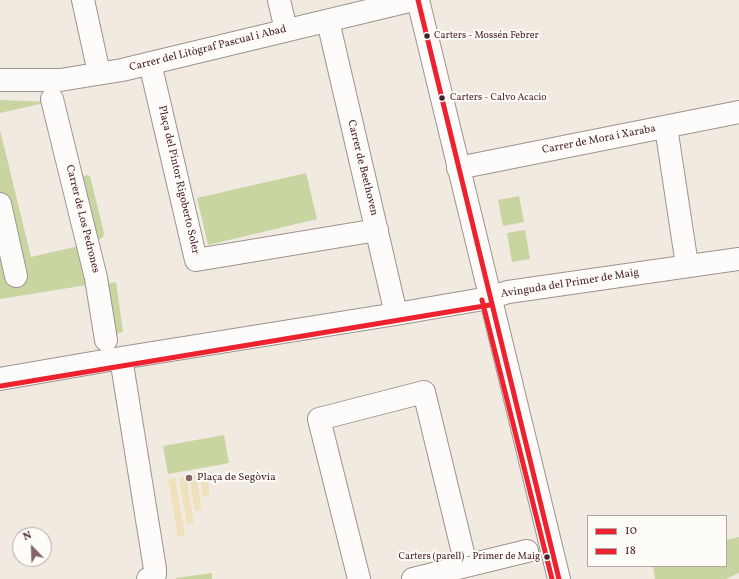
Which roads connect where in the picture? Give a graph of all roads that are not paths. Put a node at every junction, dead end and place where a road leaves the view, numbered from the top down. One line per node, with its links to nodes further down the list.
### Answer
1 (83, 0): 8 (street)
2 (279, 0): 6 (street)
3 (413, 0): 5 (street, Carrer del Litògraf Pascual i Abad)
4 (418, 0): 13 (street)
5 (328, 21): 6 (street, Carrer del Litògraf Pascual i Abad); 15 (street, Carrer de Beethoven)
6 (286, 30): 7 (street, Carrer del Litògraf Pascual i Abad)
7 (150, 63): 8 (street, Carrer del Litògraf Pascual i Abad); 15 (street, Plaça del Pintor Rigoberto Soler)
8 (99, 73): 9 (street, Carrer del Litògraf Pascual i Abad)
9 (0, 80)
10 (52, 99): 21 (street, Carrer de Los Pedrones)
11 (739, 112): 12 (street, Carrer de Mora i Xaraba)
12 (666, 126): 13 (street, Carrer de Mora i Xaraba); 17 (street)
13 (458, 168): 19 (street)
14 (0, 204): 18 (street)
15 (377, 230): 20 (street, Carrer de Beethoven)
16 (739, 259): 17 (street, Avinguda del Primer de Maig)
17 (687, 265): 19 (street, Avinguda del Primer de Maig)
18 (16, 276)
19 (490, 298): 20 (street, Avinguda del Primer de Maig); 29 (street)
20 (396, 314): 22 (street, Avinguda del Primer de Maig)
21 (106, 340)
22 (121, 358): 23 (street, Avinguda del Primer de Maig); 26 (street)
23 (0, 379)
24 (527, 551): 25 (street)
25 (466, 565): 27 (street); 28 (street)
26 (152, 574)
27 (359, 579)
28 (413, 579)
29 (559, 579)

